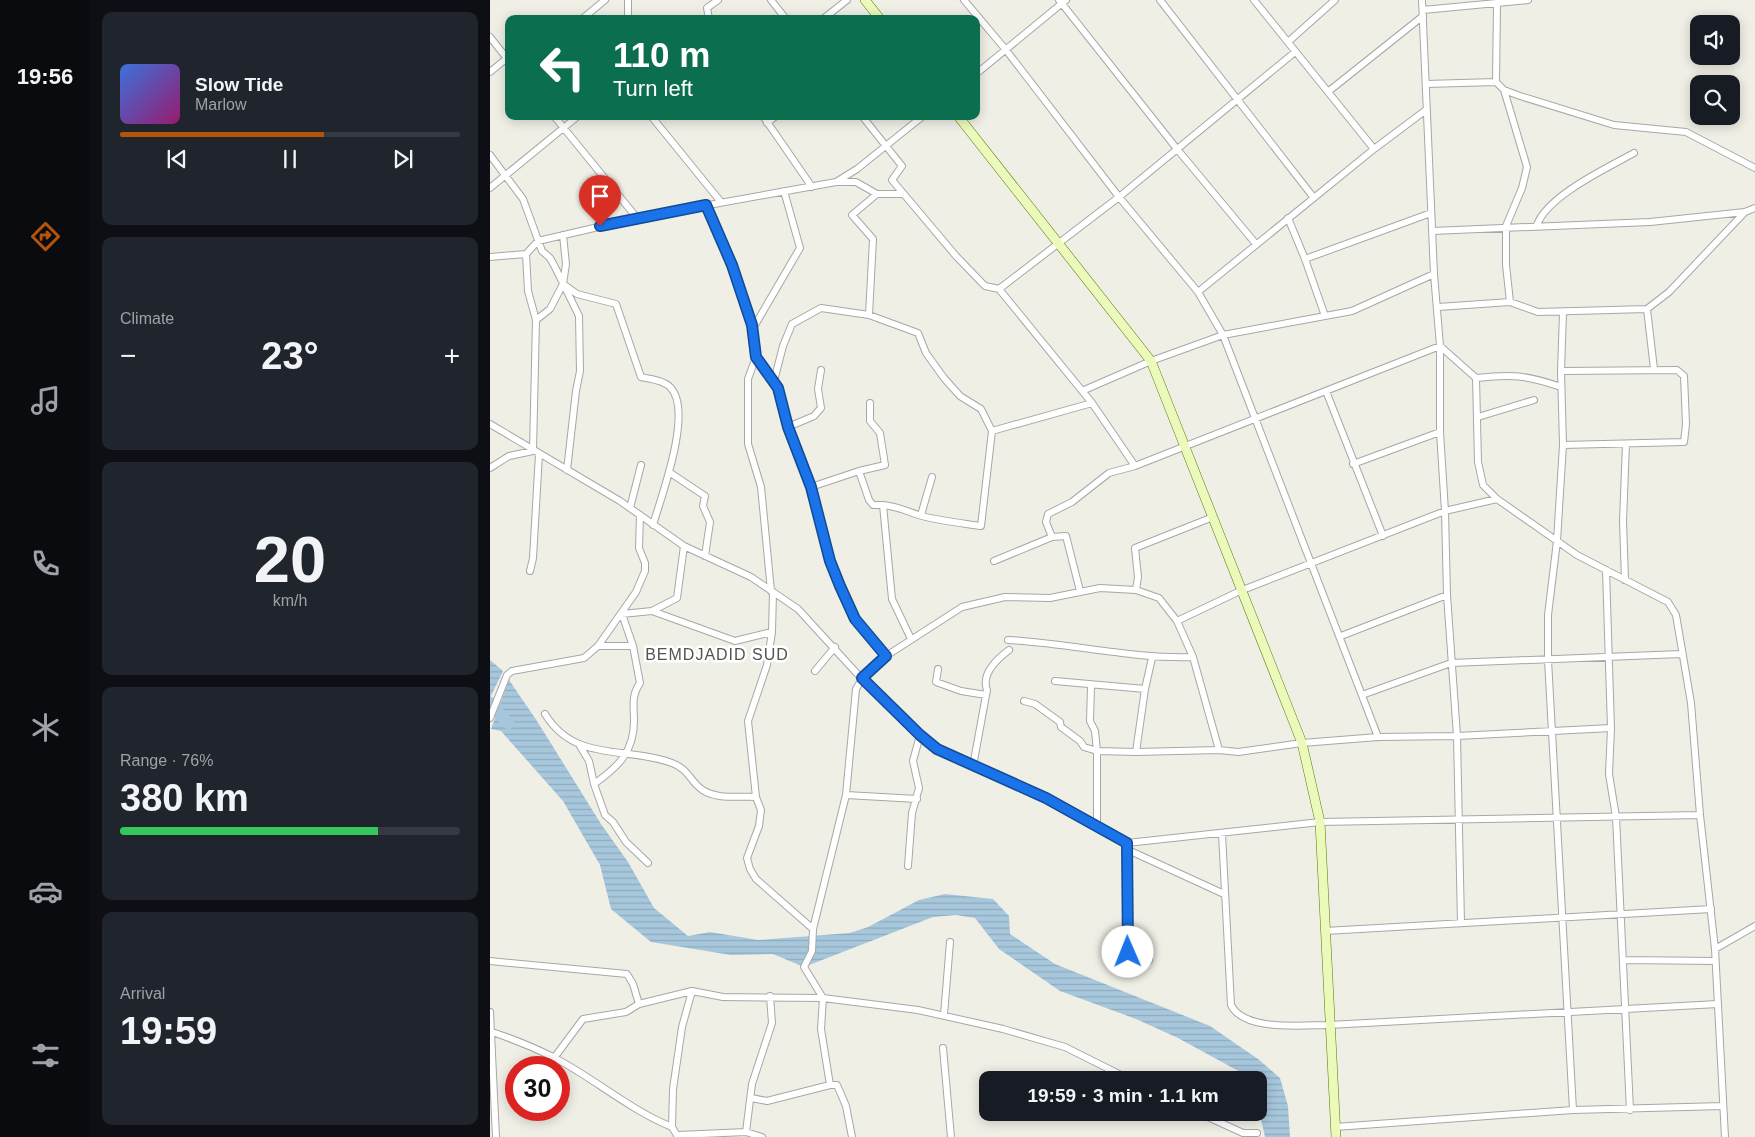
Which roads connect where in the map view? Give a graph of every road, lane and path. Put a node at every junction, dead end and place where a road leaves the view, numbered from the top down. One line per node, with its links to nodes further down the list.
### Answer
1 (605, 0): 16 (street)
2 (628, 0): 17 (street)
3 (718, 0): 18 (street)
4 (771, 0): 19 (street)
5 (847, 0): 20 (street)
6 (865, 0): 21 (street)
7 (964, 0): 22 (street)
8 (1160, 0): 36 (street)
9 (1254, 0): 25 (street)
10 (1335, 0): 25 (street)
11 (1422, 0): 15 (street)
12 (1528, 0): 14 (street)
13 (1063, 1): 26 (street); 49 (street)
14 (1497, 4): 15 (street); 32 (street)
15 (1423, 13): 33 (street); 35 (street)
16 (587, 15)
17 (628, 15)
18 (708, 15)
19 (783, 15)
20 (828, 15)
21 (877, 15)
22 (977, 15)
23 (980, 19): 26 (street)
24 (490, 37): 28 (street)
25 (1288, 42): 27 (street)
26 (1006, 50): 30 (street); 61 (street)
27 (1295, 52): 35 (street); 36 (street)
28 (505, 56)
29 (505, 62): 31 (street)
30 (980, 71)
31 (490, 72)
32 (1496, 82): 33 (street); 34 (street)
33 (1426, 84): 37 (street)
34 (1504, 90): 53 (street); 71 (street)
35 (1329, 91): 50 (street)
36 (1238, 98): 49 (street); 62 (street)
37 (1426, 110): 50 (street); 67 (street)
38 (557, 120): 47 (street)
39 (574, 120): 47 (street)
40 (654, 120): 63 (street)
41 (765, 120): 46 (street)
42 (771, 120): 46 (street)
43 (865, 120): 48 (street)
44 (917, 120): 48 (street)
45 (961, 120): 75 (street)
46 (767, 123): 56 (street)
47 (564, 129): 54 (street); 68 (street)
48 (884, 146): 55 (street); 60 (street)
49 (1177, 149): 61 (street); 76 (street)
50 (1374, 149): 62 (street)
51 (1634, 153): 70 (street)
52 (490, 155): 54 (street)
53 (1755, 168)
54 (506, 175): 57 (street); 74 (street)
55 (836, 182): 56 (street); 59 (street)
56 (812, 187): 58 (street)
57 (490, 188)
58 (784, 191): 63 (street); 91 (street)
59 (877, 194): 60 (street); 88 (street)
60 (902, 194): 82 (street)
61 (1119, 197): 75 (street); 83 (street)
62 (1314, 198): 69 (street)
63 (721, 202): 64 (street)
64 (706, 205): 68 (street); 91 (street)
65 (1755, 208): 66 (street)
66 (1745, 212): 70 (street); 86 (street)
67 (1431, 213): 72 (street); 79 (street)
68 (637, 218): 73 (street)
69 (1288, 218): 76 (street); 79 (street)
70 (1537, 225): 71 (street)
71 (1506, 226): 72 (street); 84 (street)
72 (1432, 231): 80 (street)
73 (563, 235): 74 (street); 81 (street)
74 (538, 241): 77 (street); 81 (street)
75 (1060, 242): 82 (street); 95 (street)
76 (1256, 244): 83 (street)
77 (526, 254): 78 (street); 90 (street)
78 (490, 256)
79 (1305, 259): 89 (street)
80 (1434, 274): 85 (street); 89 (street)
81 (563, 284): 90 (street); 121 (street); 123 (street)
82 (999, 289): 103 (street)
83 (1198, 292): 92 (street)
84 (1510, 302): 85 (street); 87 (street)
85 (1438, 307): 93 (street)
86 (1647, 309): 87 (street); 97 (street)
87 (1563, 313): 98 (street)
88 (869, 315): 100 (street); 111 (street)
89 (1325, 316): 92 (street)
90 (536, 320): 116 (street)
91 (752, 325): 94 (street)
92 (1223, 335): 95 (street); 107 (street)
93 (1440, 346): 99 (street); 102 (street); 112 (street)
94 (756, 357): 100 (street); 145 (street)
95 (1151, 361): 103 (street); 114 (street)
96 (821, 370): 110 (street)
97 (1654, 370): 98 (street); 113 (street)
98 (1561, 371): 101 (street)
99 (1476, 378): 101 (street); 108 (street)
100 (774, 381): 110 (street)
101 (1561, 387): 115 (street)
102 (1326, 390): 107 (street); 117 (street)
103 (1082, 391): 106 (street)
104 (1534, 400): 108 (street)
105 (870, 403): 122 (street)
106 (1092, 403): 111 (street); 119 (street)
107 (1256, 417): 114 (street); 140 (street)
108 (1478, 417): 126 (street)
109 (490, 424): 116 (street)
110 (788, 427): 125 (street)
111 (992, 431): 131 (street)
112 (1440, 432): 117 (street); 129 (street)
113 (1626, 444): 115 (street); 143 (street)
114 (1186, 445): 119 (street); 132 (street)
115 (1563, 445): 136 (street)
116 (536, 452): 120 (street); 121 (street); 142 (street)
117 (1353, 464): 134 (street)
118 (641, 465): 128 (street)
119 (1135, 466): 135 (street)
120 (490, 468)
121 (567, 470): 128 (street)
122 (859, 471): 125 (street); 127 (street)
123 (669, 472): 133 (street); 138 (street)
124 (932, 477): 131 (street)
125 (811, 487): 161 (street)
126 (1497, 499): 129 (street); 136 (street)
127 (883, 505): 131 (street); 154 (street)
128 (630, 508): 130 (street)
129 (1445, 510): 134 (street); 148 (street)
130 (640, 515): 133 (street); 150 (street)
131 (921, 516)
132 (1213, 517): 144 (street); 147 (street)
133 (653, 525): 137 (street)
134 (1383, 536): 140 (street)
135 (1052, 537): 139 (street); 146 (street)
136 (1557, 541): 141 (street); 165 (street)
137 (684, 546): 138 (street); 149 (street)
138 (705, 556): 145 (street)
139 (994, 561)
140 (1313, 564): 147 (street); 153 (street)
141 (1606, 570): 143 (street); 162 (street)
142 (530, 571)
143 (1625, 580): 160 (street)
144 (1136, 590): 146 (street); 151 (street)
145 (772, 591): 152 (street); 158 (street)
146 (1080, 591): 154 (street)
147 (1240, 591): 151 (street); 183 (street)
148 (1447, 595): 153 (street); 166 (street)
149 (652, 611): 150 (street); 152 (street)
150 (622, 614): 156 (street); 157 (street)
151 (1177, 621): 163 (street)
152 (772, 632): 192 (street)
153 (1341, 636): 174 (street)
154 (911, 639): 161 (street)
155 (1008, 640): 164 (street)
156 (598, 646): 157 (street); 177 (street)
157 (633, 646): 187 (street)
158 (835, 647): 168 (street); 169 (street)
159 (1008, 650): 173 (street)
160 (1681, 654): 162 (street); 194 (street)
161 (886, 656): 169 (street)
162 (1608, 656): 165 (street); 178 (street)
163 (1193, 657): 164 (street); 185 (street)
164 (1152, 658): 172 (street)
165 (1548, 660): 166 (street); 179 (street)
166 (1451, 663): 174 (street); 181 (street)
167 (938, 669): 173 (street)
168 (814, 671)
169 (862, 678): 180 (street); 191 (street)
170 (1055, 681): 171 (street)
171 (1091, 686): 172 (street); 186 (street)
172 (1145, 689): 188 (street)
173 (986, 695): 189 (street)
174 (1362, 695): 182 (street)
175 (1024, 701): 186 (street)
176 (546, 714): 184 (street)
177 (490, 718)
178 (1611, 728): 179 (street); 195 (street)
179 (1552, 731): 181 (street); 197 (street)
180 (920, 735): 189 (street); 193 (street)
181 (1457, 736): 182 (street); 196 (street)
182 (1378, 737): 183 (street)
183 (1302, 743): 185 (street); 198 (street)
184 (580, 746): 187 (street); 190 (street)
185 (1219, 750): 188 (street)
186 (1097, 751): 188 (street); 199 (street)
187 (628, 752): 190 (street); 192 (street)
188 (1136, 752)
189 (973, 766): 199 (street)
190 (594, 784): 202 (street)
191 (846, 795): 193 (street); 210 (street)
192 (756, 797): 210 (street)
193 (917, 799): 203 (street)
194 (1700, 815): 195 (street); 205 (street)
195 (1616, 817): 197 (street); 206 (street)
196 (1460, 818): 197 (street); 198 (street); 208 (street)
197 (1556, 818): 207 (street)
198 (1320, 822): 200 (street); 211 (street)
199 (1097, 828): 201 (street)
200 (1222, 834): 201 (street); 204 (street)
201 (1126, 846): 204 (street); 214 (street)
202 (648, 863)
203 (908, 866)
204 (1224, 894): 227 (street)
205 (1710, 909): 206 (street); 213 (street)
206 (1621, 914): 207 (street); 215 (street)
207 (1561, 918): 208 (street); 225 (street)
208 (1462, 923): 211 (street)
209 (1755, 926): 213 (street)
210 (813, 929): 220 (street)
211 (1325, 931): 227 (street)
212 (950, 942): 226 (street)
213 (1715, 949): 217 (street)
214 (1149, 960)
215 (1624, 960): 217 (street); 223 (street)
216 (490, 961): 221 (street)
217 (1715, 961): 222 (street)
218 (692, 991): 219 (street); 221 (street); 240 (street)
219 (770, 996): 220 (street); 235 (street)
220 (823, 998): 226 (street); 234 (street)
221 (640, 1004): 231 (street)
222 (1718, 1004): 223 (street); 236 (street)
223 (1626, 1010): 225 (street); 238 (street)
224 (490, 1012): 228 (street)
225 (1567, 1014): 227 (street); 237 (street)
226 (944, 1015): 233 (street)
227 (1329, 1025): 243 (street)
228 (492, 1032): 230 (street); 245 (street)
229 (943, 1048): 248 (street)
230 (550, 1056)
231 (555, 1056)
232 (570, 1068): 240 (street)
233 (1113, 1071)
234 (830, 1084): 235 (street); 247 (street)
235 (751, 1098): 241 (street)
236 (1723, 1106): 238 (street); 249 (street)
237 (1573, 1110): 238 (street); 243 (street)
238 (1630, 1110)
239 (1217, 1121): 242 (street)
240 (672, 1127): 244 (street)
241 (746, 1132): 244 (street); 246 (street)
242 (1257, 1132)
243 (1335, 1132)
244 (678, 1136)
245 (496, 1137)
246 (762, 1137)
247 (852, 1137)
248 (951, 1137)
249 (1726, 1137)

